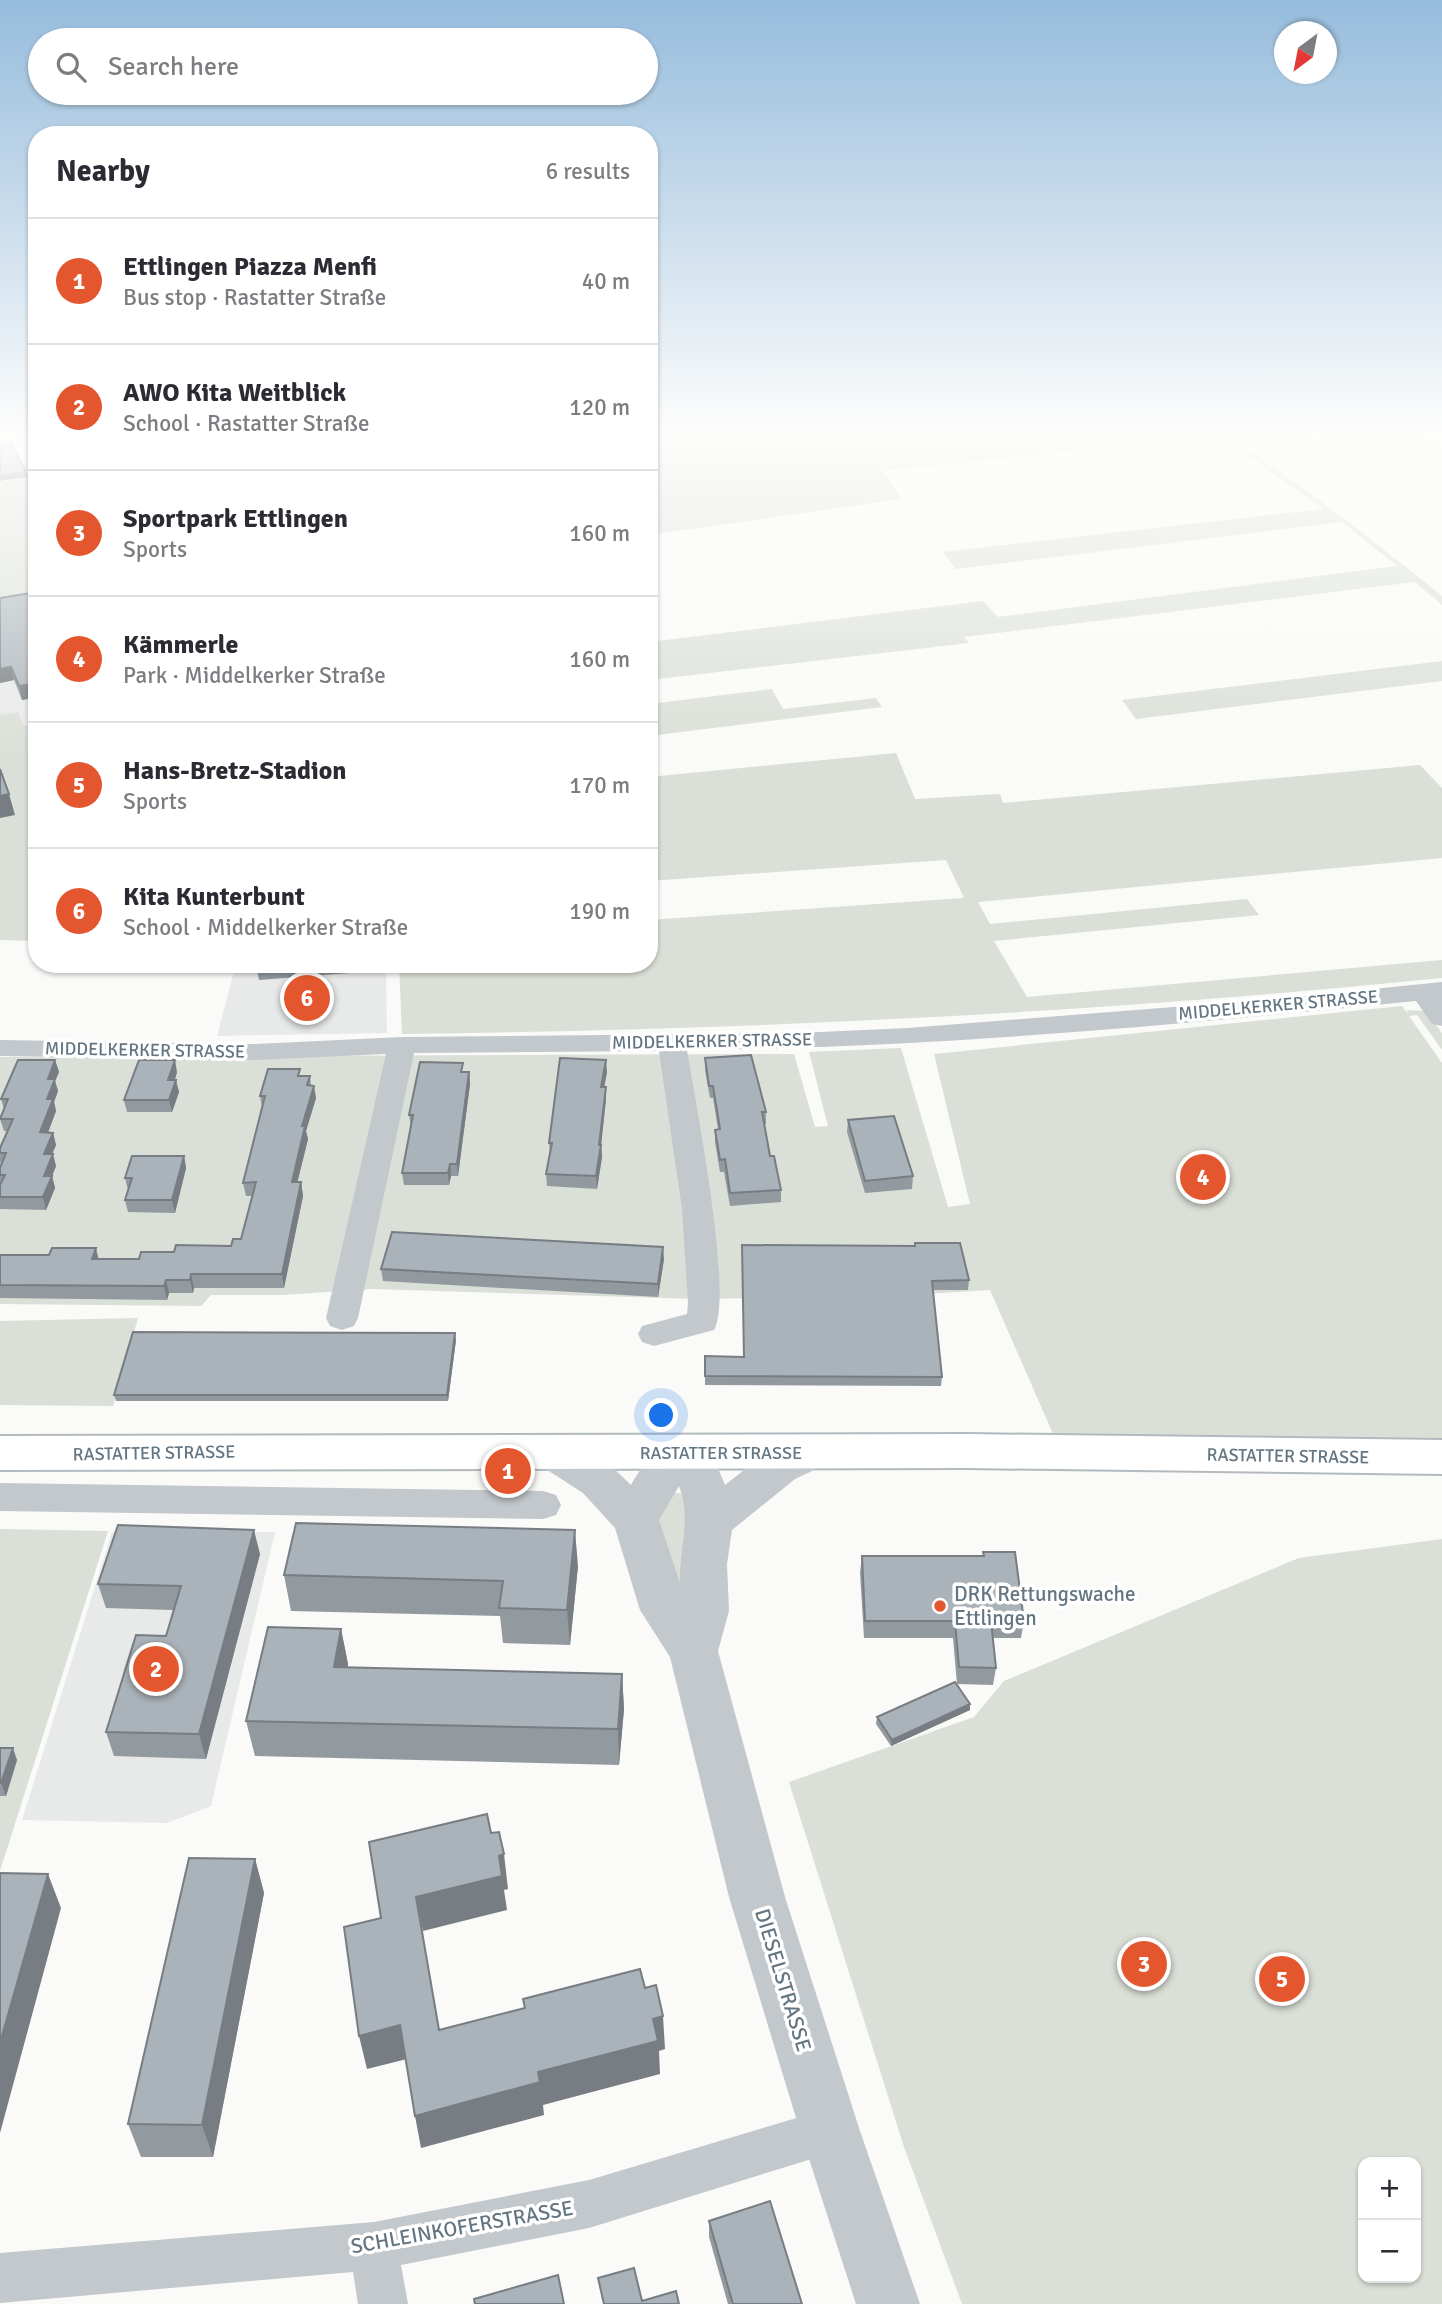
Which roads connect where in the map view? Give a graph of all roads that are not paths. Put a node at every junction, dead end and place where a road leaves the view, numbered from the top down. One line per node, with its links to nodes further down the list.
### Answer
1 (1432, 991): 2 (street); 3 (street, MIDDELKERKER STRASSE)
2 (1442, 1018)
3 (672, 1042): 4 (street, MIDDELKERKER STRASSE); 7 (street)
4 (402, 1045): 5 (street, MIDDELKERKER STRASSE); 6 (street)
5 (0, 1048)
6 (342, 1318)
7 (654, 1334)
8 (554, 1452): 10 (main road, RASTATTER STRASSE); 11 (main road, RASTATTER STRASSE); 15 (street, DIESELSTRASSE)
9 (811, 1452): 11 (main road, RASTATTER STRASSE); 12 (main road, RASTATTER STRASSE); 16 (street)
10 (0, 1453)
11 (684, 1453): 15 (street); 16 (street)
12 (1442, 1457)
13 (0, 1497): 14 (street)
14 (542, 1505)
15 (636, 1520): 17 (street, DIESELSTRASSE)
16 (710, 1522): 17 (street)
17 (693, 1651): 18 (street, DIESELSTRASSE)
18 (830, 2131): 19 (street, SCHLEINKOFERSTRASSE); 22 (street, DIESELSTRASSE)
19 (374, 2246): 20 (street, SCHLEINKOFERSTRASSE); 21 (street)
20 (0, 2278)
21 (383, 2304)
22 (888, 2304)

